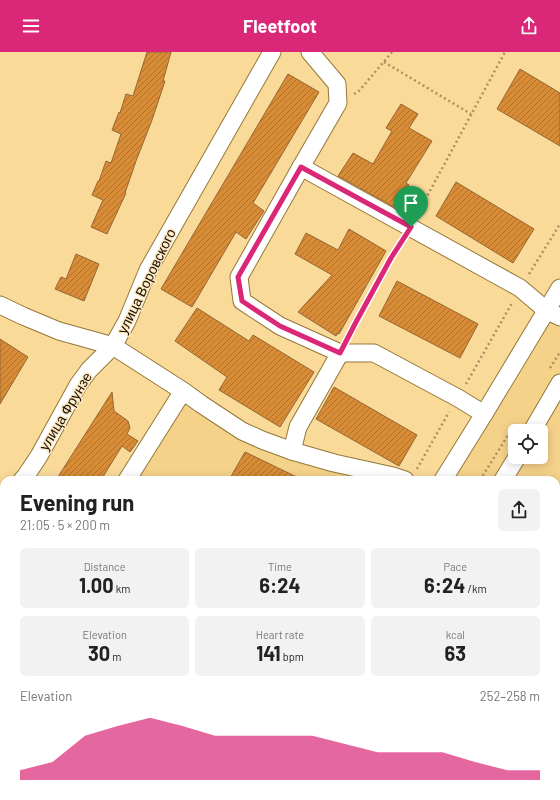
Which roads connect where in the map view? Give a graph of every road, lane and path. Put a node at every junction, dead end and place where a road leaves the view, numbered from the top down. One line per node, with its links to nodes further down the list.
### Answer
1 (272, 52): 15 (street, улица Воровского)
2 (310, 52): 6 (street)
3 (392, 52): 5 (path)
4 (505, 52): 7 (path)
5 (384, 62): 6 (path); 7 (path)
6 (338, 103): 8 (street)
7 (471, 114): 10 (path)
8 (301, 167): 10 (street); 16 (street)
9 (560, 224): 11 (path)
10 (411, 227): 11 (street); 16 (path)
11 (520, 288): 14 (street); 19 (path)
12 (560, 288): 14 (street)
13 (0, 305): 15 (street)
14 (553, 313): 20 (street)
15 (113, 346): 18 (street, улица Воровского); 24 (street, улица Фрунзе)
16 (340, 353): 19 (street); 22 (street)
17 (560, 383): 21 (street)
18 (183, 391): 22 (street, улица Воровского); 25 (street)
19 (458, 398): 20 (street); 27 (path)
20 (484, 414): 28 (street)
21 (536, 424)
22 (292, 451): 26 (street, улица Воровского)
23 (513, 464): 29 (street)
24 (26, 476)
25 (130, 476)
26 (393, 476)
27 (411, 476)
28 (449, 476)
29 (505, 476)

